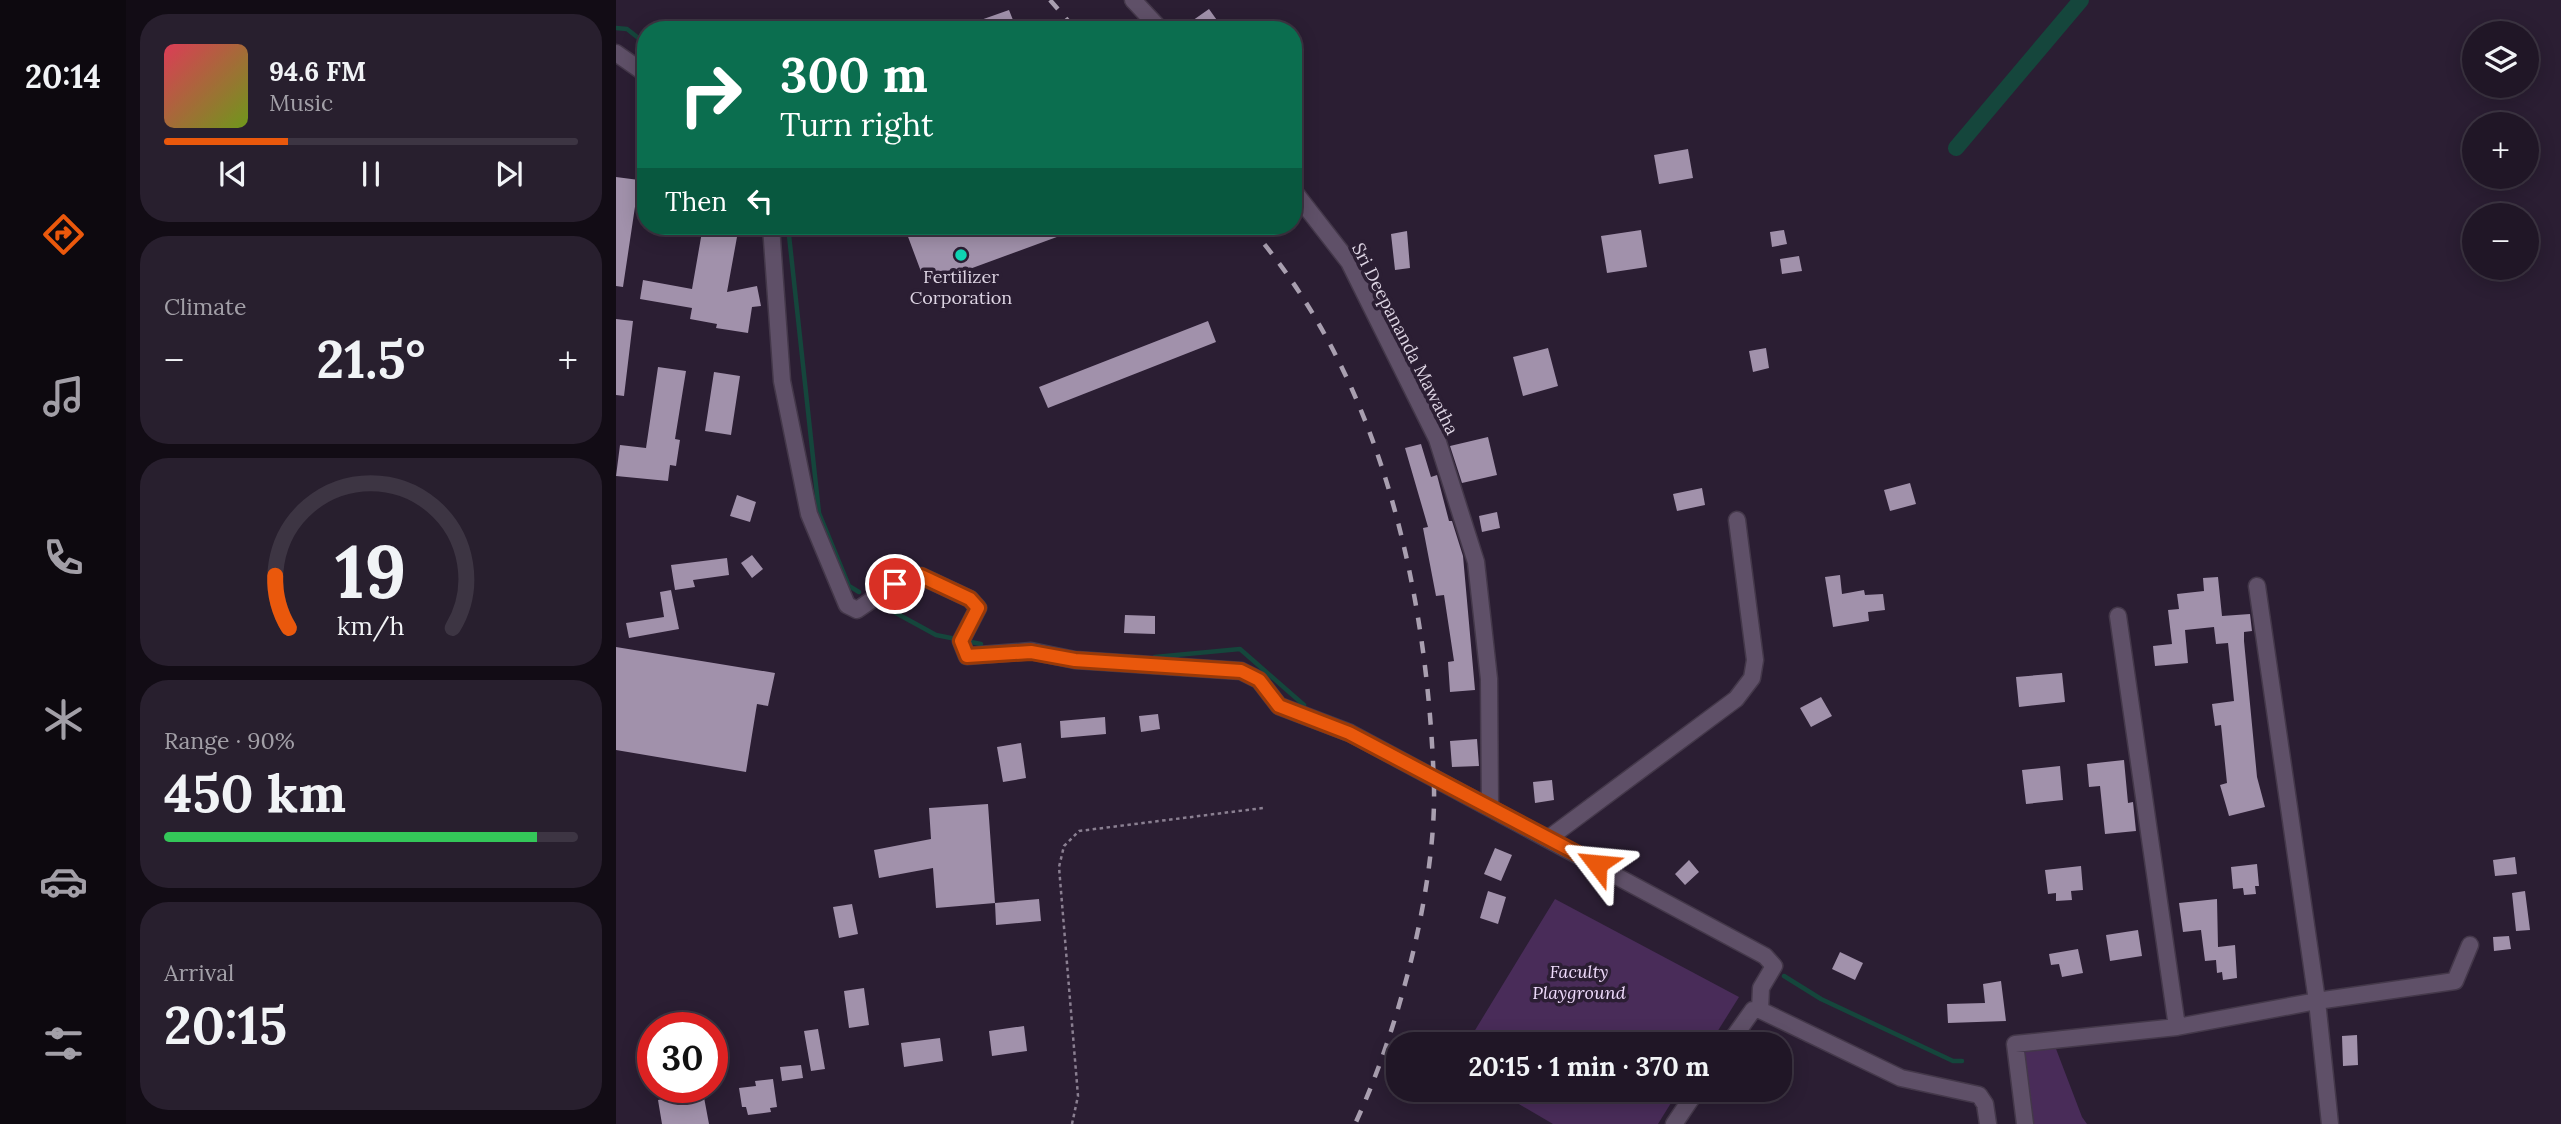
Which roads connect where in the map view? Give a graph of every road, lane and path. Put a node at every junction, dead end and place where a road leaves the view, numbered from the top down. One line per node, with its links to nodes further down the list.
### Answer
1 (1133, 0): 2 (street)
2 (1153, 21)
3 (616, 53): 4 (street)
4 (637, 68)
5 (1302, 202): 11 (street, Sri Deepananda Mawatha)
6 (772, 235): 11 (street)
7 (1737, 520): 12 (street)
8 (2258, 586): 14 (street)
9 (2118, 616): 16 (street)
10 (1263, 808): 19 (path)
11 (1490, 808): 12 (street)
12 (1549, 838): 15 (street)
13 (2470, 945): 14 (street)
14 (2317, 1001): 16 (street); 23 (street)
15 (1760, 1010): 17 (street); 21 (street)
16 (2177, 1027): 22 (street)
17 (1737, 1032)
18 (1689, 1102): 20 (street)
19 (1072, 1124)
20 (1674, 1124)
21 (1988, 1124)
22 (2025, 1124)
23 (2330, 1124)

